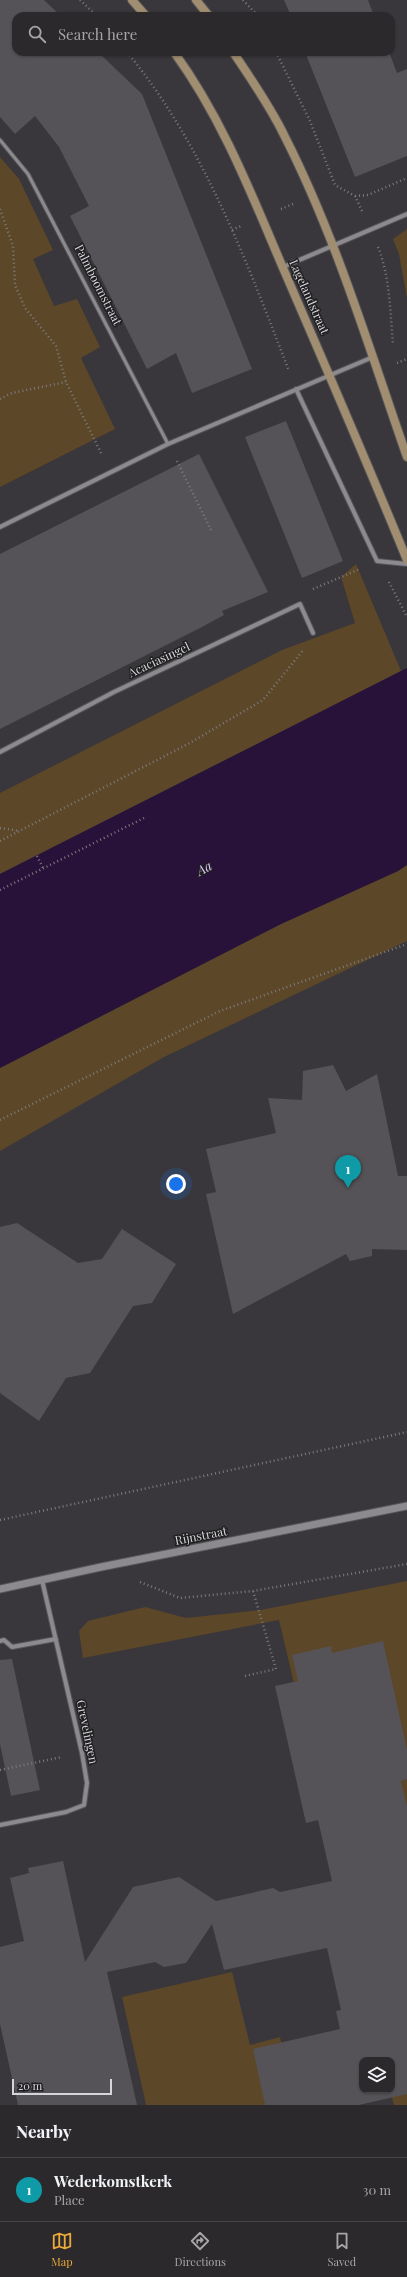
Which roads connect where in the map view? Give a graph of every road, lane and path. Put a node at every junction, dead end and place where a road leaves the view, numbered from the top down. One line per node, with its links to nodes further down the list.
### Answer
1 (80, 0): 5 (path)
2 (132, 0): 6 (main road)
3 (196, 0): 7 (main road)
4 (243, 0): 8 (path)
5 (93, 12)
6 (142, 12)
7 (206, 12)
8 (254, 12)
9 (130, 56): 20 (path)
10 (177, 56): 19 (main road, Lagelandstraat)
11 (236, 56): 15 (main road)
12 (0, 140): 30 (lane, Palmboomstraat)
13 (407, 178): 16 (path)
14 (335, 185): 15 (path)
15 (312, 195): 19 (path); 21 (main road)
16 (355, 196)
17 (0, 209): 27 (path)
18 (407, 214): 21 (street)
19 (262, 217): 20 (path); 22 (main road, Lagelandstraat)
20 (232, 230): 28 (path)
21 (333, 247): 22 (street); 23 (main road)
22 (283, 267): 26 (main road, Lagelandstraat)
23 (373, 357): 26 (street); 31 (main road)
24 (407, 360): 25 (path)
25 (395, 364)
26 (330, 374): 28 (street); 35 (main road, Lagelandstraat)
27 (66, 382): 29 (path); 32 (path)
28 (296, 389): 30 (street); 36 (street)
29 (0, 399)
30 (168, 444): 32 (street); 34 (path)
31 (407, 457)
32 (111, 473): 33 (street)
33 (0, 527)
34 (212, 532)
35 (407, 560)
36 (377, 561): 37 (street); 38 (path); 39 (path)
37 (407, 564)
38 (300, 604): 40 (street); 41 (street, Acaciasingel)
39 (407, 617)
40 (313, 634): 44 (path)
41 (0, 752)
42 (146, 816): 47 (path)
43 (0, 828): 44 (path)
44 (21, 832): 45 (path)
45 (0, 841)
46 (37, 856): 47 (path)
47 (43, 868): 48 (path)
48 (0, 890)
49 (407, 944): 50 (path)
50 (0, 1120)
51 (407, 1432): 53 (path)
52 (407, 1506): 55 (street, Rijnstraat)
53 (0, 1520)
54 (407, 1564): 58 (path)
55 (42, 1580): 57 (street, Rijnstraat); 59 (street, Grevelingen)
56 (137, 1581): 58 (path)
57 (0, 1589)
58 (253, 1591): 61 (path)
59 (56, 1639): 60 (street); 62 (street, Grevelingen)
60 (0, 1641)
61 (245, 1676)
62 (82, 1753): 63 (path); 64 (street, Grevelingen)
63 (0, 1770)
64 (0, 1825)

